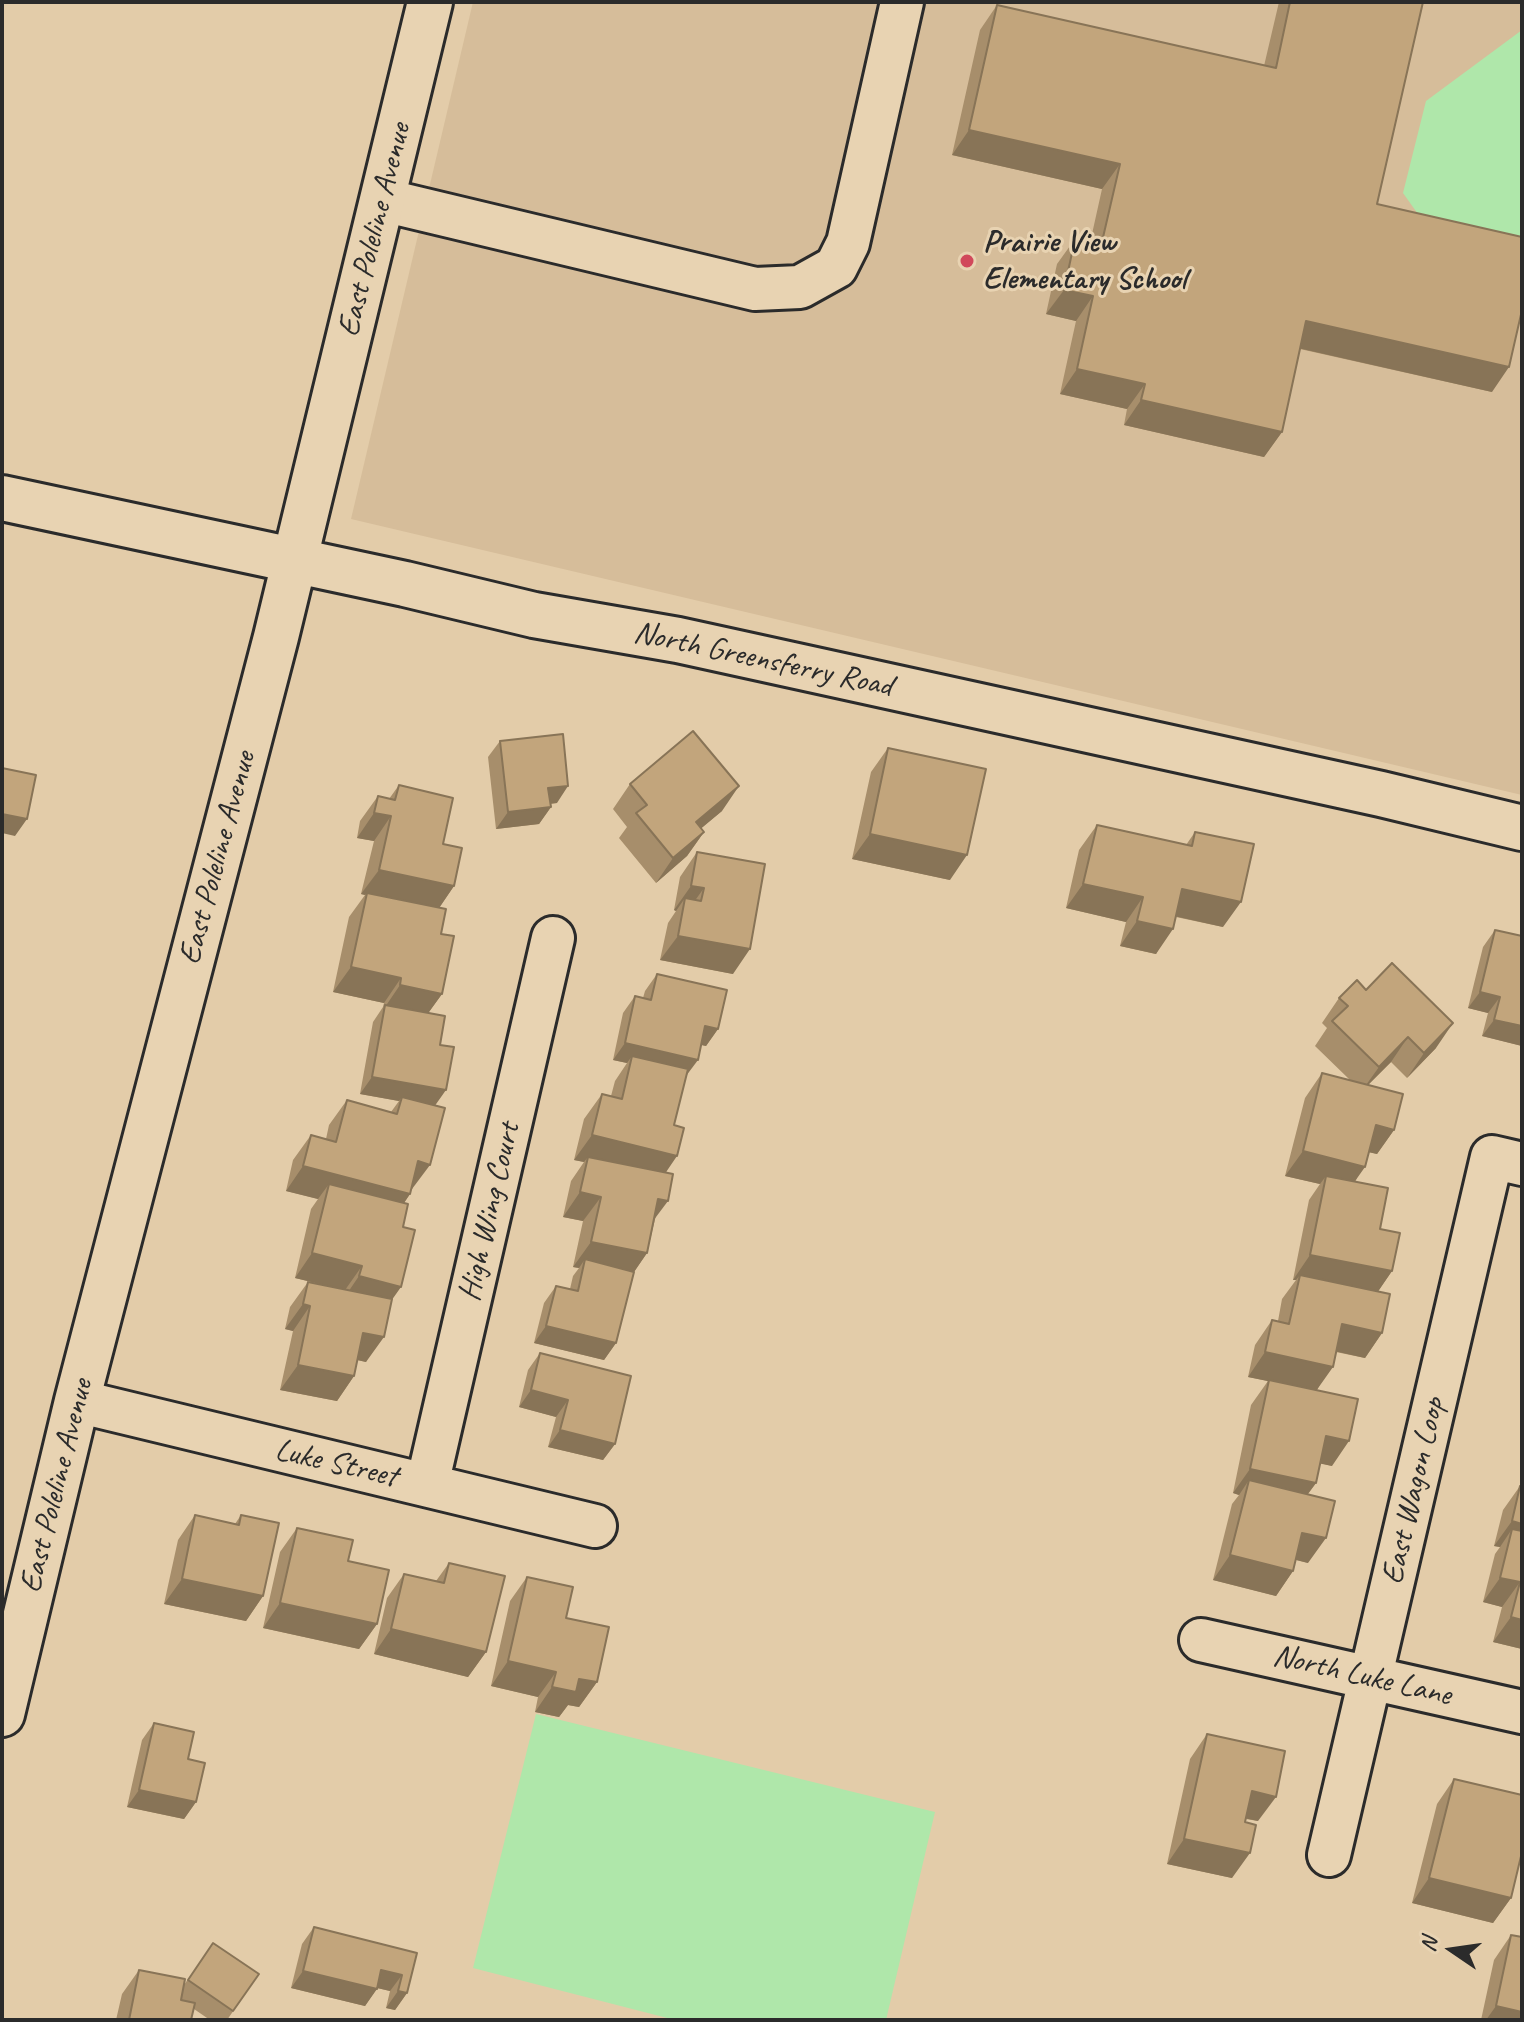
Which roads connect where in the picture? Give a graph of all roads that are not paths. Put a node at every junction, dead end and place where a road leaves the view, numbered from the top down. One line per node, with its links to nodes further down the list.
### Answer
1 (430, 2): 3 (main road, East Poleline Avenue)
2 (902, 2): 3 (street)
3 (383, 200): 5 (main road, East Poleline Avenue)
4 (2, 498): 5 (main road, North Greensferry Road)
5 (294, 560): 6 (main road, North Greensferry Road); 9 (main road, East Poleline Avenue)
6 (1522, 828)
7 (553, 938): 10 (street, High Wing Court)
8 (1522, 1164): 13 (street, East Wagon Loop)
9 (77, 1401): 10 (street, Luke Street); 15 (main road, East Poleline Avenue)
10 (427, 1485): 11 (street, Luke Street)
11 (595, 1526)
12 (1201, 1640): 13 (street, North Luke Lane)
13 (1371, 1678): 14 (street, North Luke Lane); 16 (street, East Wagon Loop)
14 (1522, 1712)
15 (2, 1714)
16 (1329, 1855)

